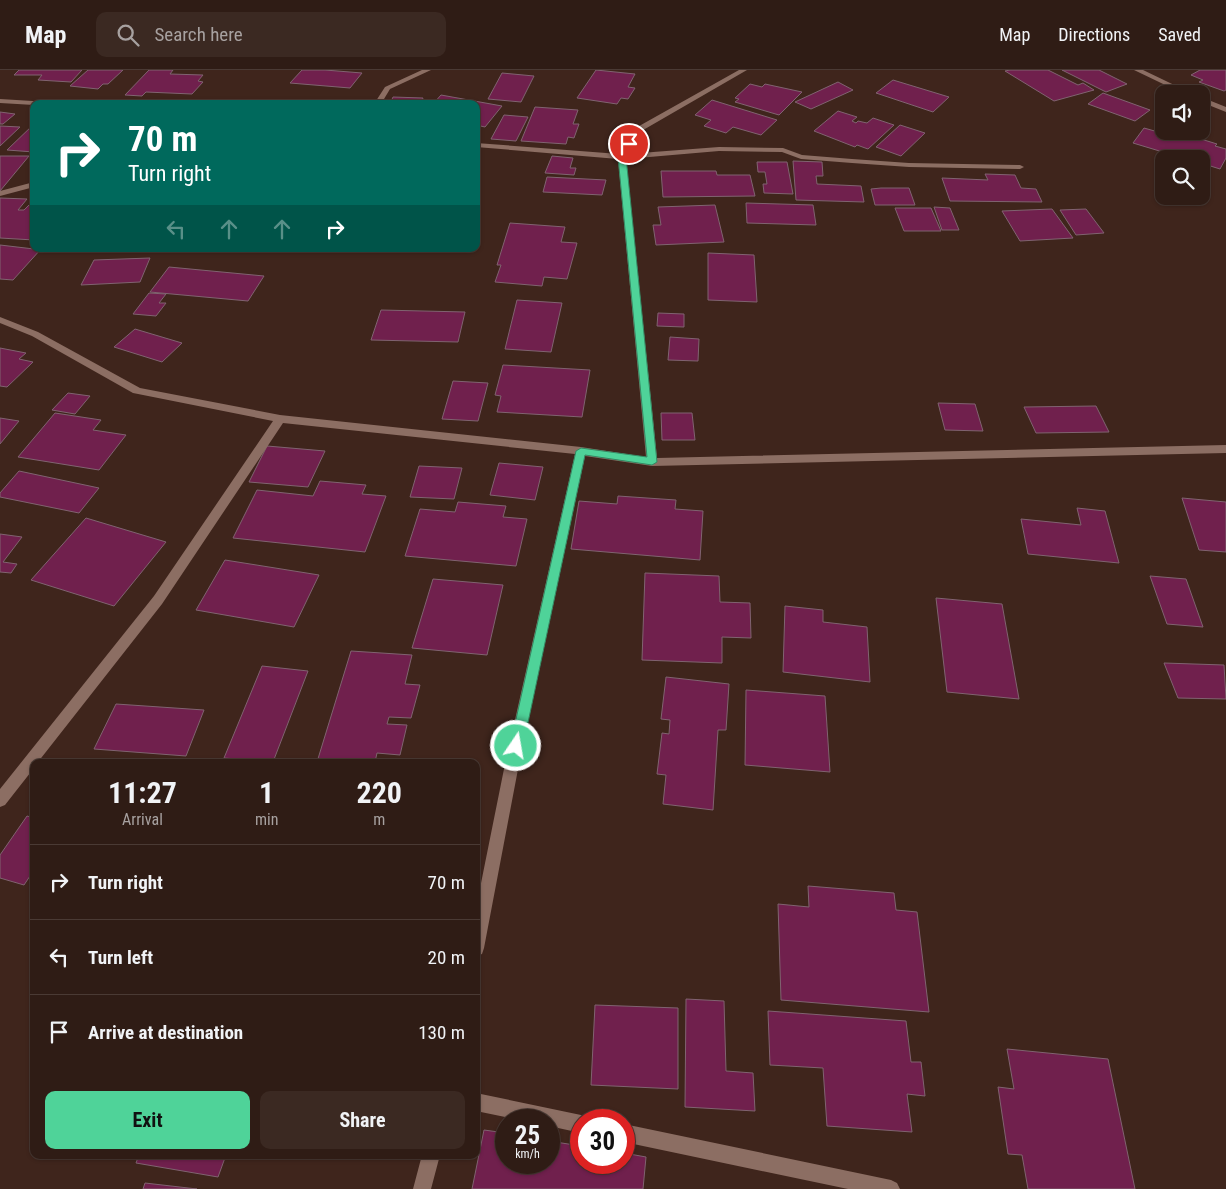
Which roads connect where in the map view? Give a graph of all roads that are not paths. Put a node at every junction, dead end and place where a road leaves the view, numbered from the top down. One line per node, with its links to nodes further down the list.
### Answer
1 (428, 70): 5 (street)
2 (744, 70): 11 (street)
3 (1137, 70): 4 (street)
4 (1170, 85)
5 (380, 100)
6 (0, 101): 7 (street)
7 (30, 103)
8 (1210, 103): 9 (street)
9 (1226, 110)
10 (480, 145): 11 (street)
11 (622, 157): 12 (street); 19 (street)
12 (1020, 167)
13 (30, 185): 14 (street)
14 (0, 194)
15 (0, 320): 16 (street)
16 (280, 419): 18 (street); 20 (street)
17 (1226, 449): 19 (street)
18 (581, 451): 19 (street); 23 (street)
19 (652, 462)
20 (32, 759)
21 (30, 762): 22 (street)
22 (0, 800)
23 (480, 928)
24 (480, 1103): 25 (street)
25 (570, 1122)
26 (635, 1135): 29 (street)
27 (430, 1159): 28 (street)
28 (422, 1189)
29 (891, 1189)

